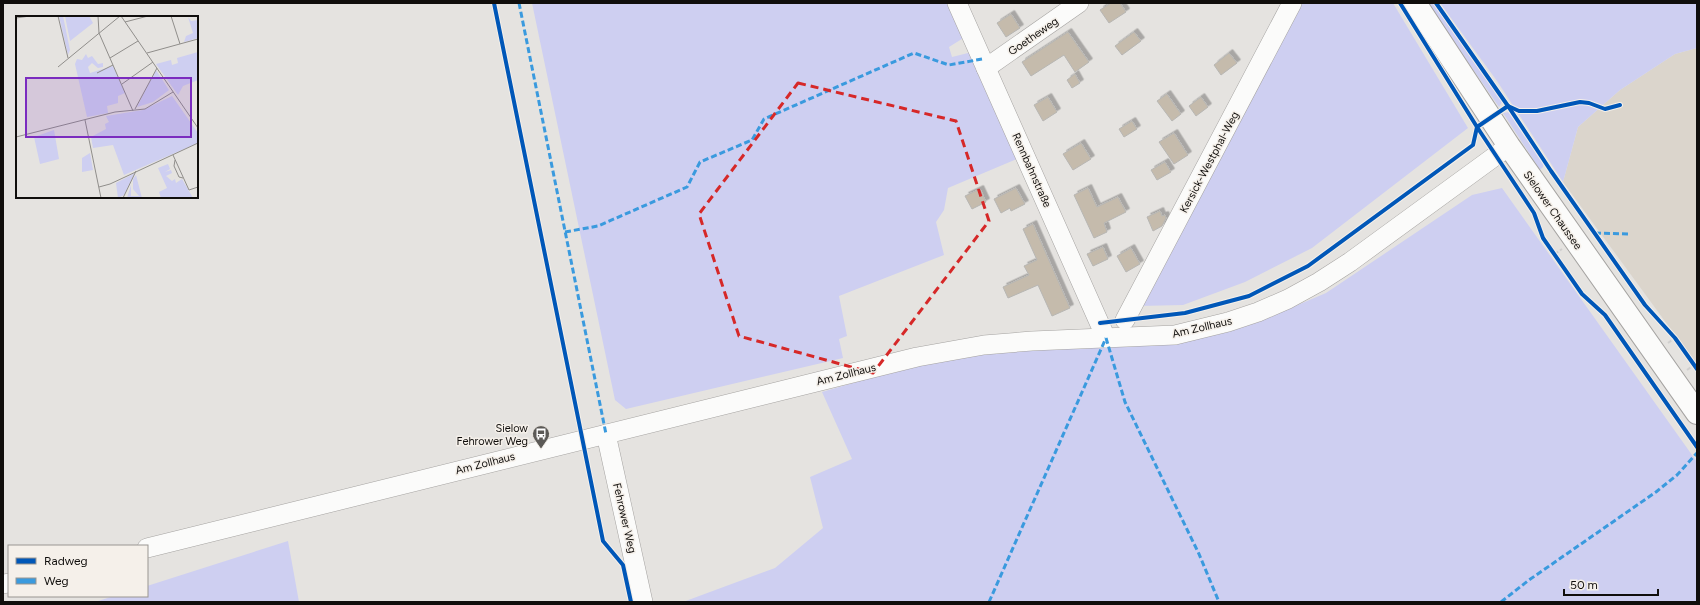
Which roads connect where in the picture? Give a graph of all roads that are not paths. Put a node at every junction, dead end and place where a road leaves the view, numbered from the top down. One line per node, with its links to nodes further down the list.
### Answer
1 (957, 3): 5 (street, Rennbahnstraße)
2 (1079, 3): 5 (street, Goetheweg)
3 (1292, 3): 7 (street, Kersick-Westphal-Weg)
4 (1415, 3): 6 (main road, Sielower Chaussee)
5 (986, 68): 8 (street, Rennbahnstraße)
6 (1509, 146): 8 (street, Am Zollhaus); 9 (main road, Sielower Chaussee)
7 (1125, 320)
8 (1106, 338): 10 (street, Am Zollhaus)
9 (1697, 413)
10 (606, 434): 11 (street, Am Zollhaus); 12 (street, Fehrower Weg)
11 (148, 548)
12 (644, 602)

